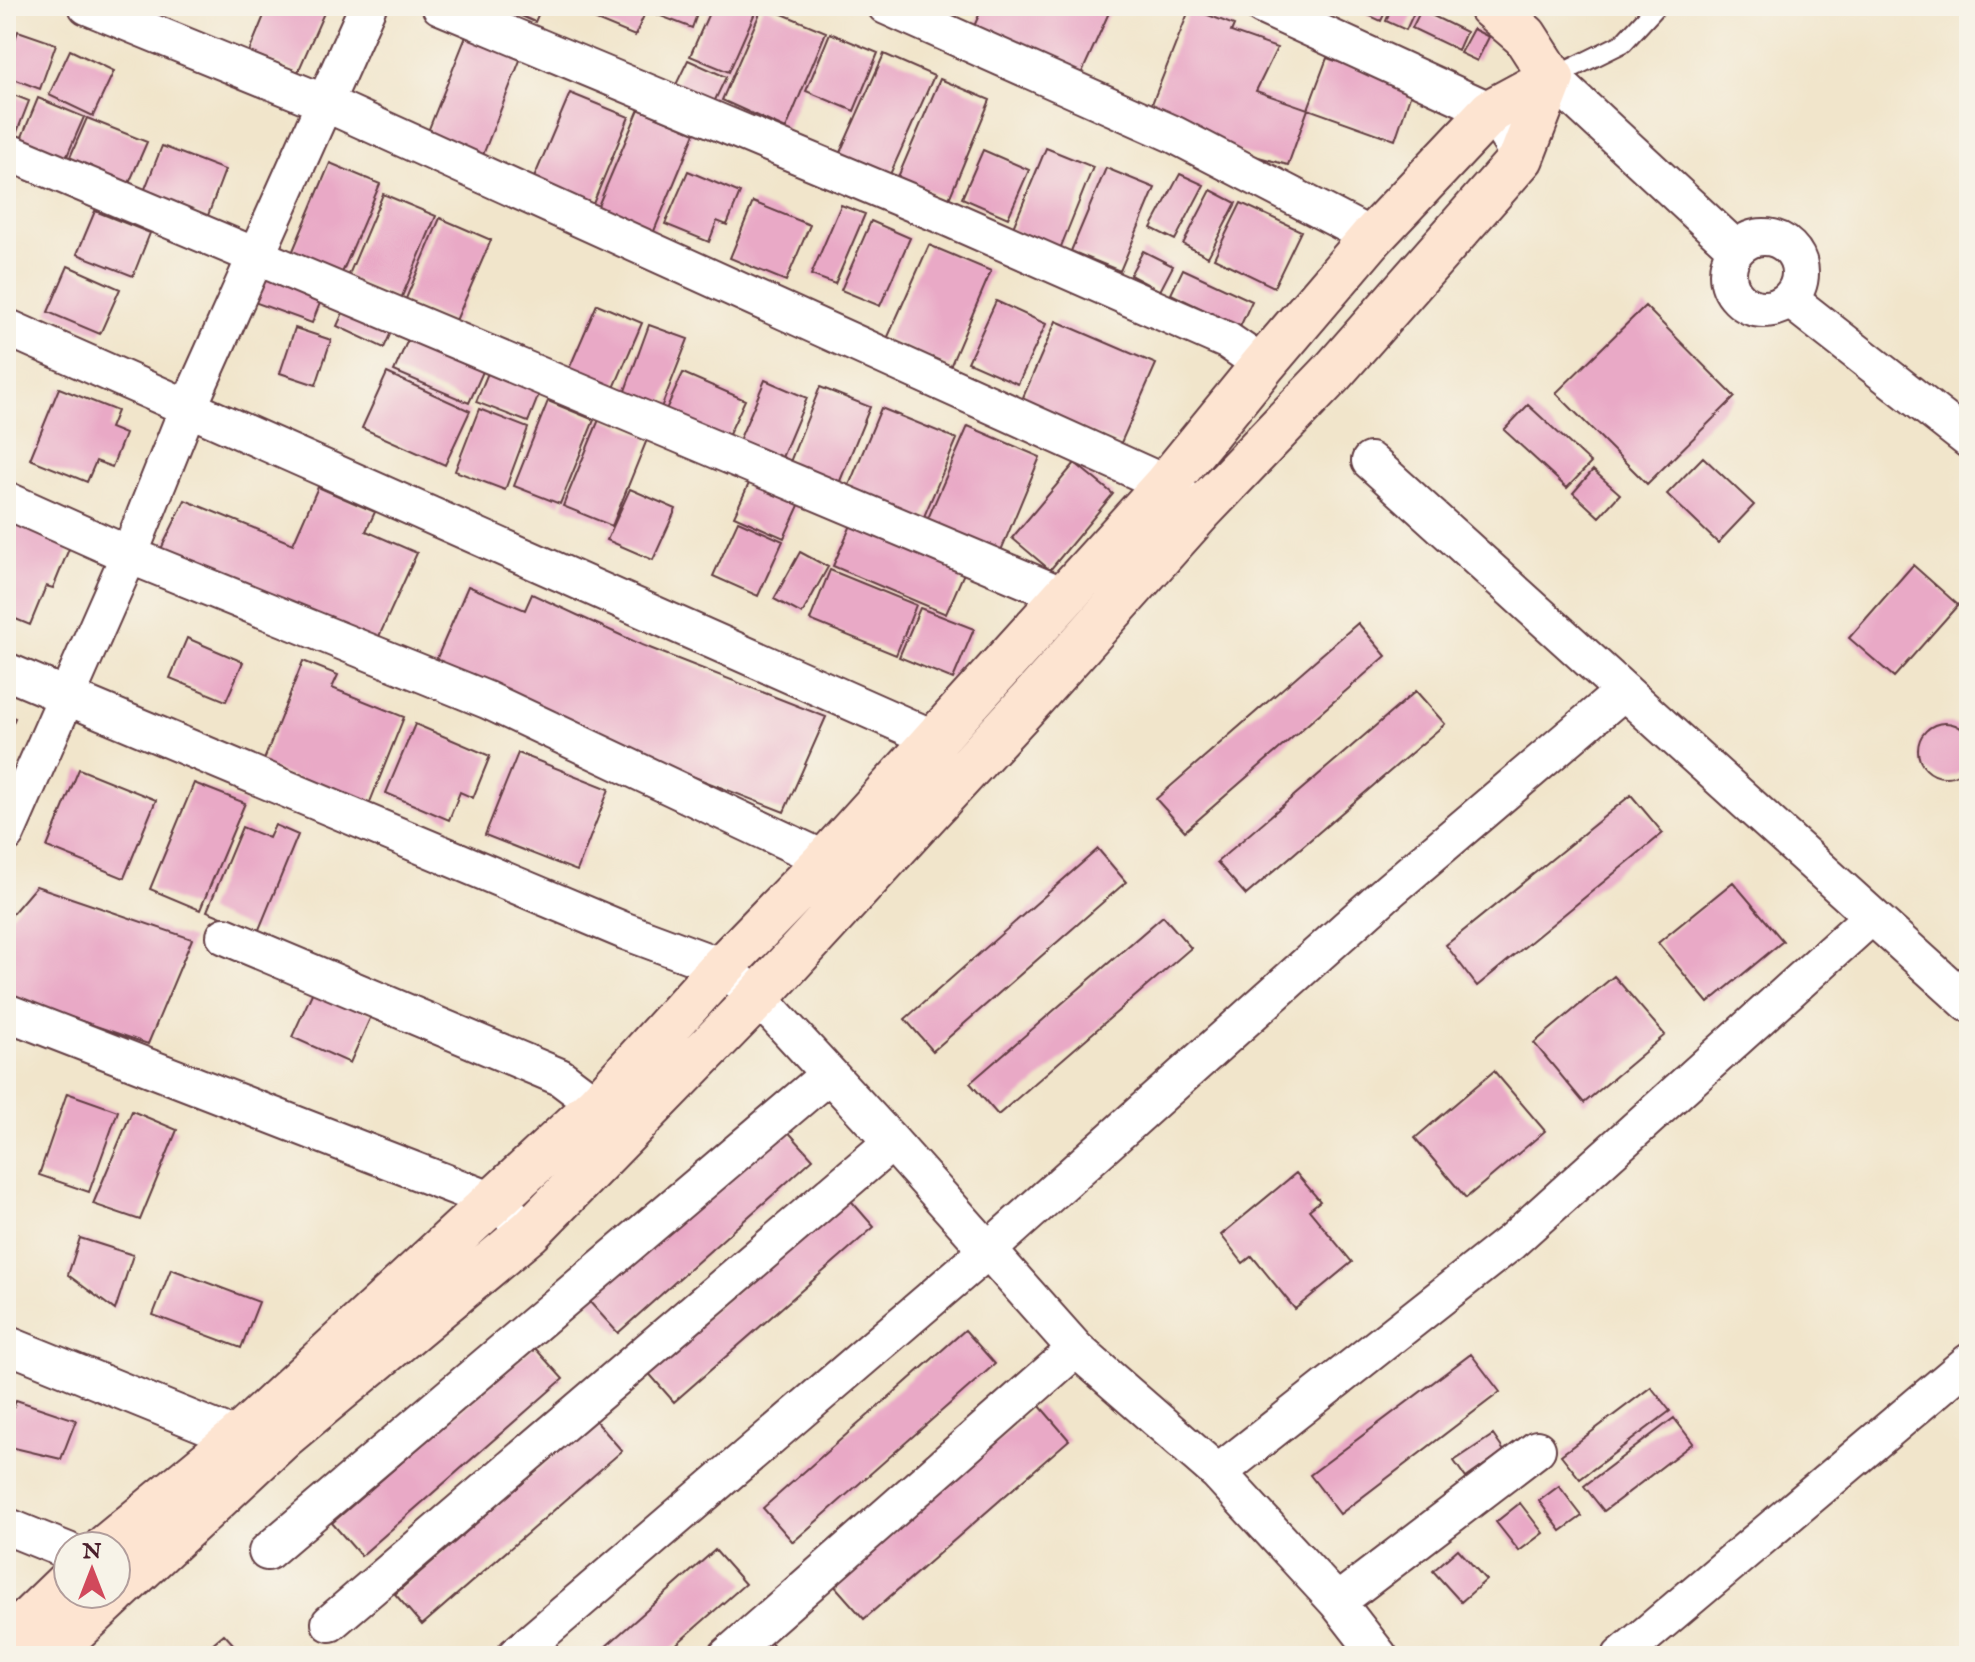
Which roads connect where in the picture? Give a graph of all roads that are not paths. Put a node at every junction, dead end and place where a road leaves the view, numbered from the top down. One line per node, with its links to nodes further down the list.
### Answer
1 (87, 6): 9 (street)
2 (368, 6): 9 (street)
3 (440, 6): 18 (street)
4 (886, 6): 13 (street)
5 (1262, 6): 10 (street)
6 (1490, 6): 8 (street)
7 (1657, 6): 8 (lane)
8 (1552, 78): 10 (street); 12 (street); 14 (street)
9 (325, 103): 15 (street); 22 (street)
10 (1491, 111): 12 (street); 13 (street)
11 (6, 151): 15 (street)
12 (1521, 158): 22 (street)
13 (1372, 237): 18 (street)
14 (1736, 249): 16 (street); 16 (street)
15 (256, 255): 19 (street); 25 (street)
16 (1789, 299): 20 (street)
17 (6, 327): 19 (street)
18 (1263, 365): 22 (street)
19 (188, 408): 24 (street); 29 (street)
20 (1969, 440)
21 (1370, 461): 27 (street)
22 (1183, 497): 25 (street); 35 (street)
23 (6, 500): 24 (street)
24 (129, 555): 28 (street); 31 (street)
25 (1064, 596): 29 (street)
26 (6, 671): 28 (street)
27 (1624, 691): 32 (street); 43 (street)
28 (68, 698): 30 (street); 34 (street)
29 (935, 739): 31 (street)
30 (6, 834)
31 (826, 860): 34 (street)
32 (1872, 916): 36 (street); 49 (street)
33 (225, 936): 39 (street)
34 (722, 967): 35 (street); 39 (street)
35 (758, 997): 38 (street); 42 (street)
36 (1969, 1004)
37 (6, 1012): 41 (street)
38 (828, 1075): 40 (street); 53 (street)
39 (597, 1105): 41 (street)
40 (892, 1142): 43 (street); 58 (street)
41 (493, 1201): 42 (street); 47 (street)
42 (530, 1231): 54 (street)
43 (988, 1250): 45 (street); 61 (street)
44 (6, 1344): 47 (street)
45 (1076, 1349): 49 (street); 62 (street)
46 (1969, 1362): 64 (street)
47 (238, 1438): 51 (street)
48 (1537, 1449): 56 (street)
49 (1218, 1473): 56 (street)
50 (6, 1526): 52 (street)
51 (126, 1530)
52 (52, 1545)
53 (267, 1552)
54 (132, 1577)
55 (52, 1597): 59 (street)
56 (1337, 1602): 63 (street)
57 (97, 1610): 60 (street)
58 (330, 1623)
59 (6, 1642)
60 (48, 1656)
61 (515, 1656)
62 (727, 1656)
63 (1379, 1656)
64 (1621, 1656)

